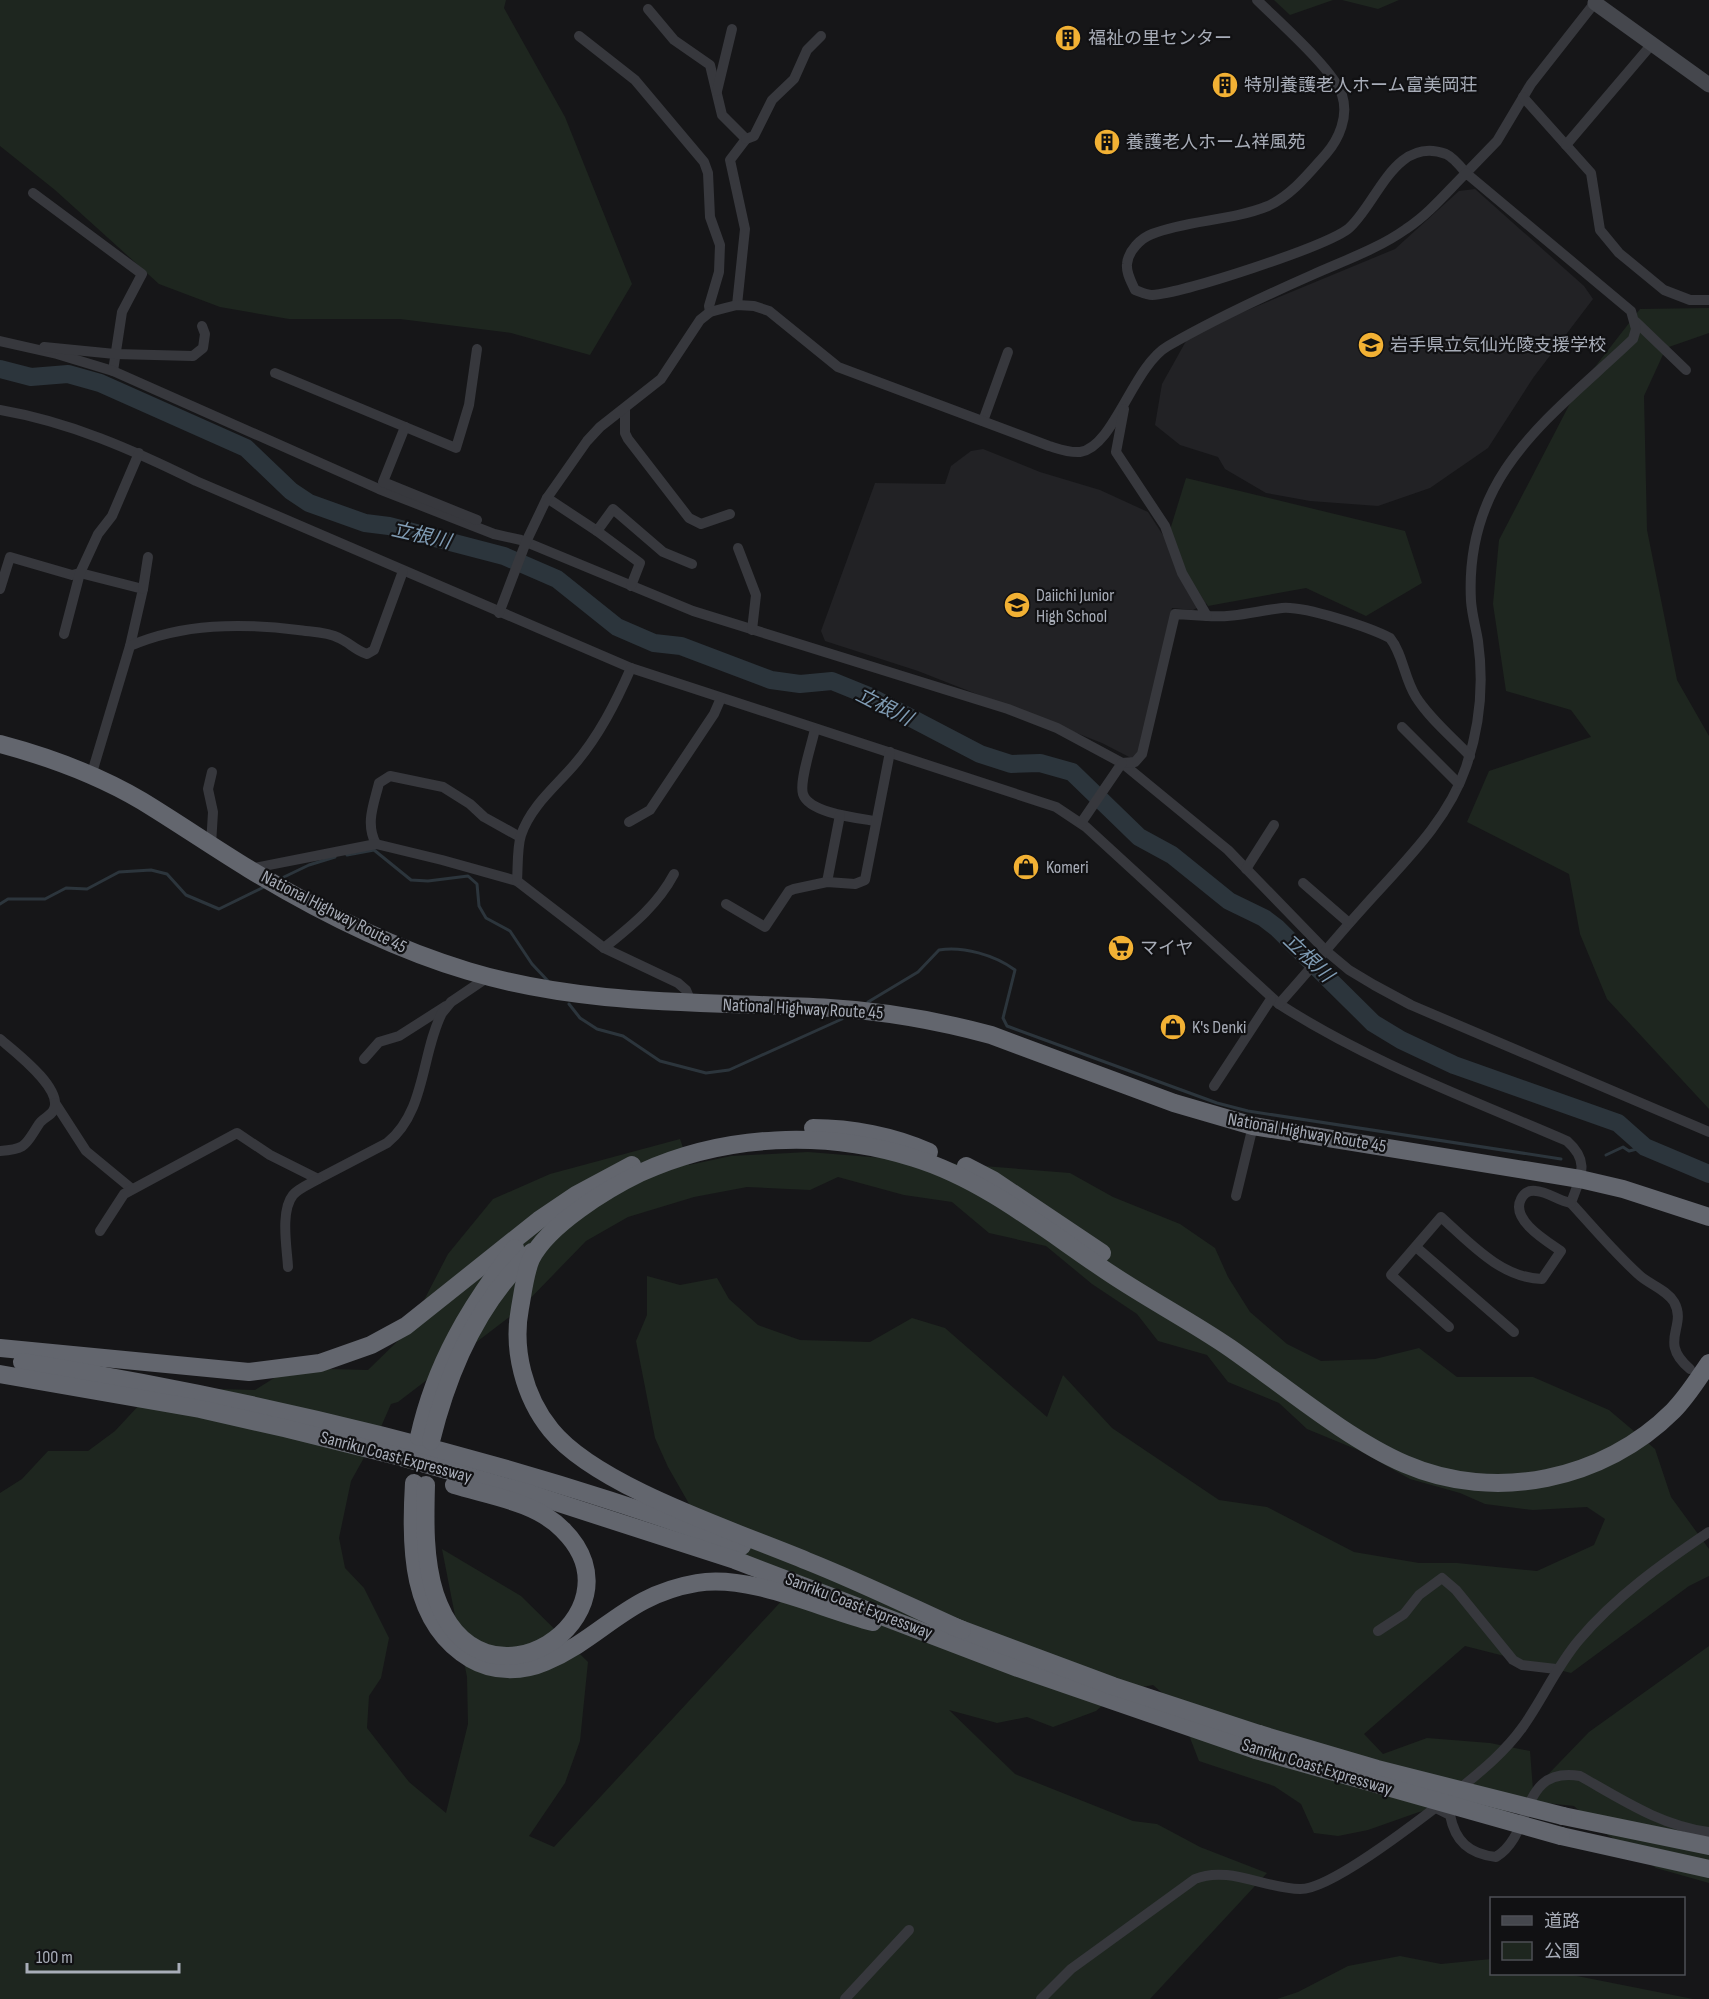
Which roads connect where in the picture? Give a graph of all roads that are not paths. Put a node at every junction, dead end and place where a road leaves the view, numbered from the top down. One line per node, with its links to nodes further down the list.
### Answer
1 (1257, 0): 13 (street)
2 (1595, 1): 7 (street); 10 (street)
3 (648, 9): 9 (street)
4 (732, 29): 9 (street)
5 (579, 36): 17 (street)
6 (821, 36): 11 (street)
7 (1652, 44): 8 (street); 12 (street)
8 (1709, 85)
9 (716, 94): 11 (street)
10 (1523, 97): 12 (street); 13 (street)
11 (746, 139): 16 (street)
12 (1566, 145): 15 (street)
13 (1466, 173): 18 (street); 28 (street)
14 (33, 193): 24 (street)
15 (1709, 300)
16 (737, 305): 17 (street); 31 (street)
17 (710, 312): 29 (street)
18 (1636, 322): 25 (street); 57 (street)
19 (202, 327): 24 (street)
20 (0, 341): 21 (street)
21 (28, 347): 24 (street); 26 (street)
22 (477, 350): 32 (street)
23 (1008, 352): 31 (street)
24 (115, 354): 26 (street)
25 (1686, 370)
26 (113, 372): 37 (street)
27 (275, 373): 32 (street)
28 (1128, 393): 31 (street); 47 (street)
29 (625, 409): 34 (street); 35 (street)
30 (0, 410): 33 (street)
31 (982, 421)
32 (405, 427): 37 (street)
33 (139, 453): 41 (street); 42 (street)
34 (547, 498): 36 (street); 37 (street)
35 (730, 514)
36 (597, 531): 40 (street); 43 (street)
37 (524, 542): 43 (street); 46 (street)
38 (738, 548): 48 (street)
39 (148, 557): 45 (street)
40 (692, 564)
41 (403, 571): 46 (street); 50 (street)
42 (80, 573): 44 (street); 45 (street); 49 (street)
43 (631, 586): 48 (street)
44 (0, 589)
45 (142, 589): 50 (street)
46 (499, 613): 51 (street)
47 (1207, 616): 57 (street); 58 (street)
48 (752, 630): 58 (street)
49 (64, 634)
50 (130, 646): 60 (street)
51 (631, 668): 52 (street); 67 (street)
52 (721, 698): 54 (street); 64 (street)
53 (1401, 727): 61 (street)
54 (815, 729): 56 (street); 62 (street)
55 (0, 744): 60 (highway, National Highway Route 45)
56 (890, 752): 63 (street); 65 (street)
57 (1470, 756): 61 (street)
58 (1119, 766): 65 (street); 71 (street)
59 (212, 772): 69 (street)
60 (91, 776): 69 (highway, National Highway Route 45)
61 (1459, 784): 77 (street)
62 (840, 815): 63 (street); 74 (street)
63 (875, 821): 74 (street)
64 (628, 822)
65 (1081, 823): 82 (street)
66 (1274, 825): 71 (street)
67 (520, 837): 68 (street); 73 (street)
68 (376, 844): 70 (street); 73 (street)
69 (211, 845): 70 (highway, National Highway Route 45)
70 (249, 869): 80 (highway, National Highway Route 45)
71 (1246, 869): 79 (street)
72 (674, 874): 78 (street)
73 (517, 881): 78 (street)
74 (827, 882): 76 (street)
75 (1303, 883): 77 (street)
76 (726, 904)
77 (1349, 923): 79 (street)
78 (604, 948): 83 (street)
79 (1323, 953): 82 (street); 89 (street)
80 (488, 977): 81 (street); 83 (highway, National Highway Route 45)
81 (451, 1002): 85 (street); 91 (street)
82 (1275, 1002): 86 (street); 92 (street)
83 (692, 1004): 88 (highway, National Highway Route 45)
84 (0, 1039): 87 (street)
85 (364, 1059)
86 (1214, 1086)
87 (55, 1103): 90 (street); 93 (street)
88 (1253, 1126): 92 (highway, National Highway Route 45); 94 (street)
89 (1709, 1132)
90 (0, 1151)
91 (318, 1179): 93 (street); 101 (street)
92 (1580, 1179): 95 (street); 96 (highway, National Highway Route 45)
93 (132, 1189): 98 (street)
94 (1236, 1196)
95 (1571, 1203): 100 (street); 108 (street)
96 (1709, 1217)
97 (539, 1220): 99 (highway); 104 (highway); 105 (highway)
98 (100, 1231)
99 (551, 1235): 104 (highway); 113 (highway)
100 (1416, 1247): 102 (street); 103 (street)
101 (288, 1267)
102 (1449, 1327)
103 (1514, 1332)
104 (1208, 1333): 107 (highway)
105 (0, 1348)
106 (0, 1358): 113 (highway, Sanriku Coast Expressway)
107 (1709, 1363)
108 (1690, 1369)
109 (0, 1374): 110 (highway, Sanriku Coast Expressway)
110 (284, 1428): 113 (highway, Sanriku Coast Expressway); 113 (highway)
111 (1709, 1532): 114 (street)
112 (1378, 1631): 114 (street)
113 (961, 1637): 115 (highway, Sanriku Coast Expressway)
114 (1556, 1669): 116 (street)
115 (1258, 1742): 118 (highway, Sanriku Coast Expressway, bridge); 119 (highway, Sanriku Coast Expressway, bridge)
116 (1435, 1808): 117 (street); 122 (street)
117 (1709, 1833)
118 (1709, 1846)
119 (1709, 1869)
120 (909, 1930): 121 (street)
121 (845, 1999)
122 (1041, 1999)

